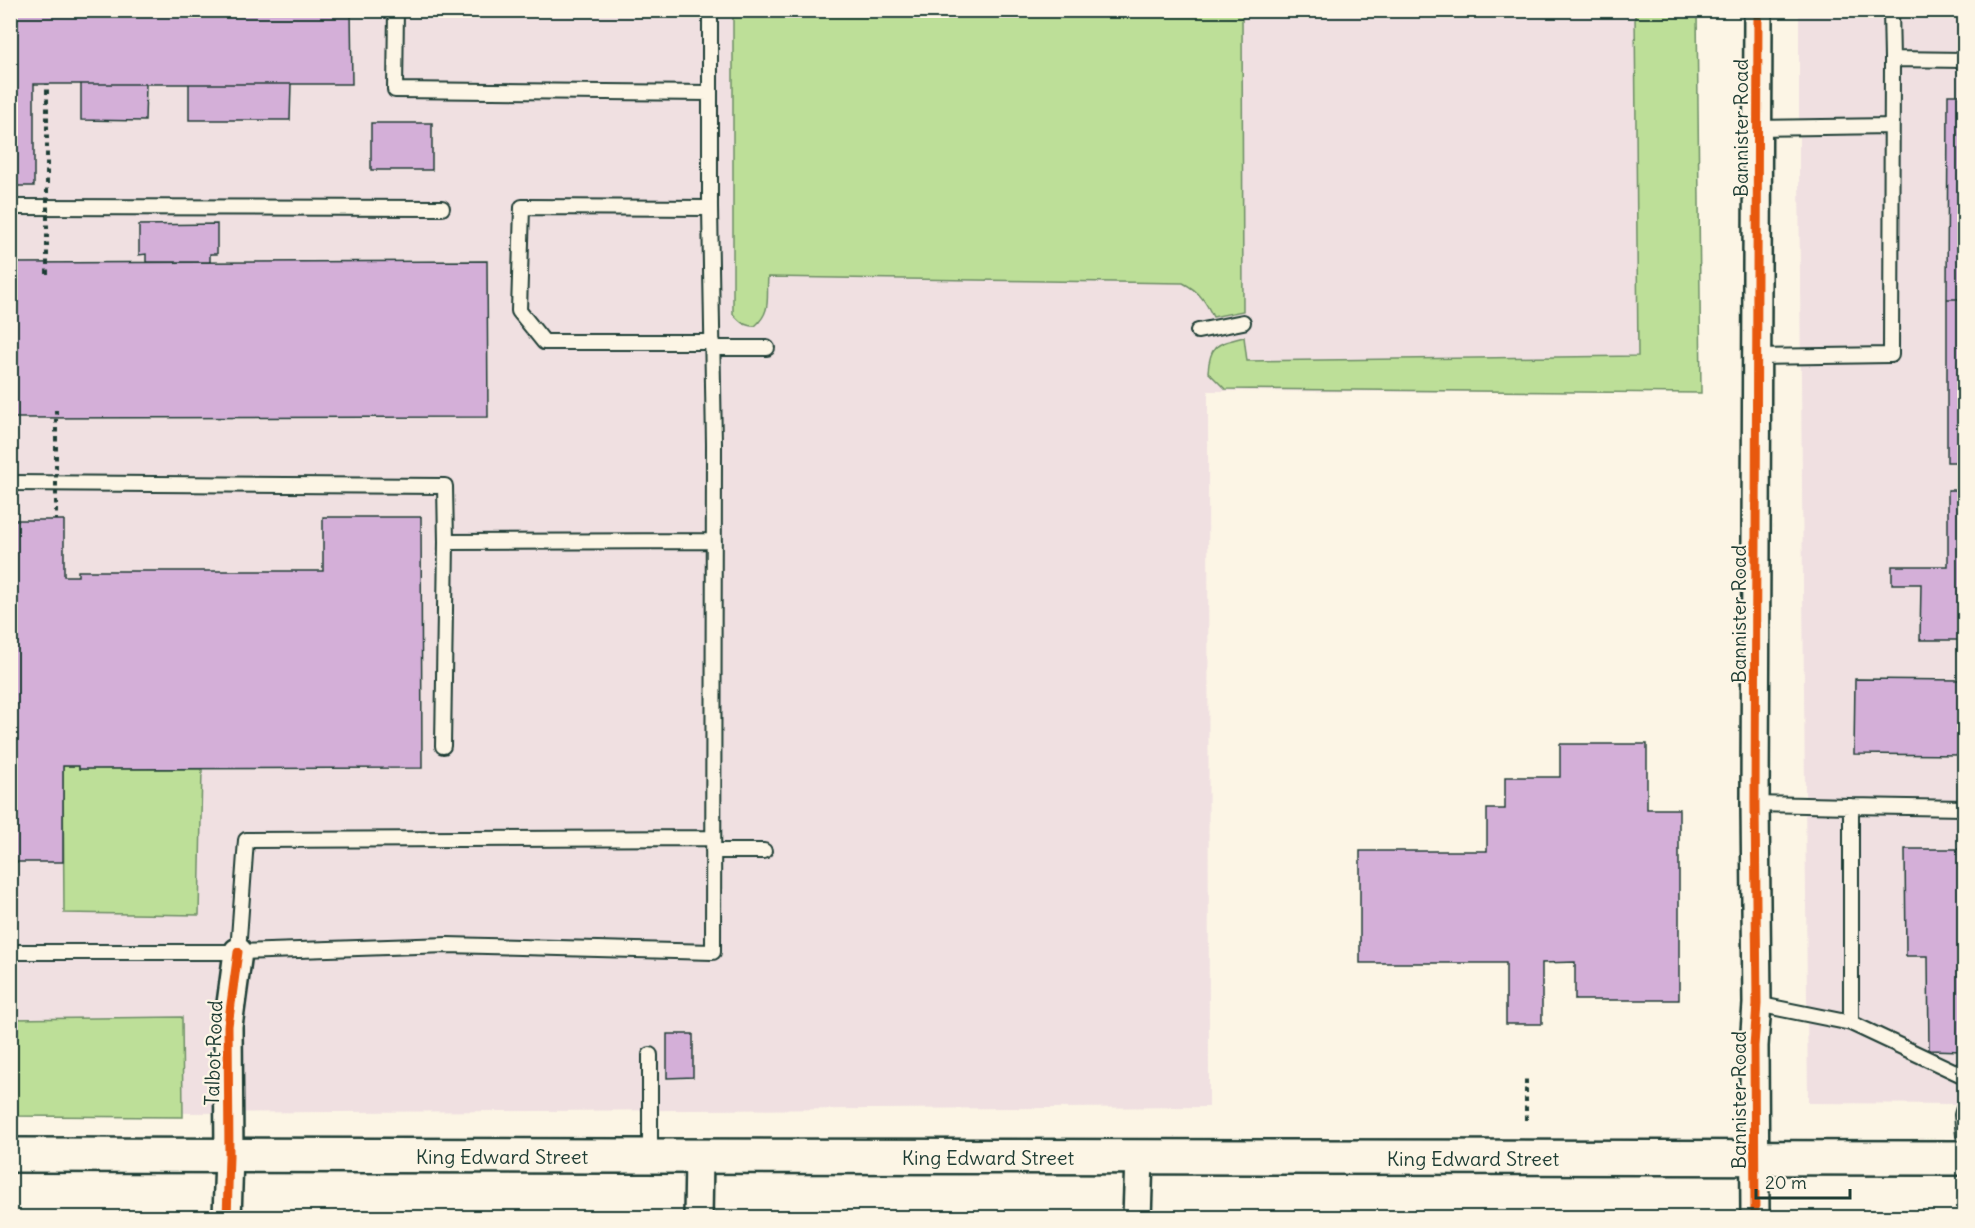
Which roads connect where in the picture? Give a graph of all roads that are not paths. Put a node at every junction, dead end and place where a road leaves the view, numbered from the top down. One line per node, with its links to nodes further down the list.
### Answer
1 (396, 10): 7 (lane)
2 (710, 10): 7 (lane)
3 (1758, 10): 9 (street, Bannister Road)
4 (1891, 10): 5 (lane)
5 (1892, 59): 6 (lane); 8 (lane)
6 (1965, 60)
7 (710, 93): 12 (lane)
8 (1891, 126): 9 (lane); 17 (lane)
9 (1758, 128): 17 (street, Bannister Road)
10 (10, 207): 11 (lane)
11 (442, 208)
12 (710, 208): 15 (lane); 15 (lane)
13 (1243, 322): 14 (lane)
14 (1198, 331)
15 (712, 345): 16 (lane); 19 (lane)
16 (766, 348)
17 (1757, 357): 22 (street, Bannister Road)
18 (10, 483): 20 (lane)
19 (714, 542): 20 (lane); 25 (lane)
20 (446, 543): 21 (lane)
21 (443, 746)
22 (1755, 804): 23 (lane); 29 (street, Bannister Road)
23 (1851, 806): 24 (lane); 30 (lane)
24 (1965, 808)
25 (713, 844): 26 (lane); 28 (lane); 28 (lane)
26 (764, 851)
27 (10, 952): 28 (lane)
28 (238, 952): 36 (street, Talbot Road)
29 (1757, 1004): 30 (lane); 40 (street, Bannister Road)
30 (1851, 1023): 32 (lane)
31 (650, 1055): 37 (lane)
32 (1965, 1076)
33 (1965, 1108): 34 (lane)
34 (1965, 1136)
35 (10, 1155): 36 (main road, King Edward Street)
36 (230, 1156): 37 (main road, King Edward Street); 42 (street, Talbot Road)
37 (650, 1157): 38 (main road, King Edward Street)
38 (699, 1157): 39 (main road, King Edward Street); 43 (street)
39 (1138, 1157): 40 (main road, King Edward Street); 44 (street)
40 (1756, 1158): 41 (main road, King Edward Street); 45 (street, Bannister Road)
41 (1965, 1158)
42 (227, 1218)
43 (698, 1218)
44 (1137, 1218)
45 (1755, 1218)

